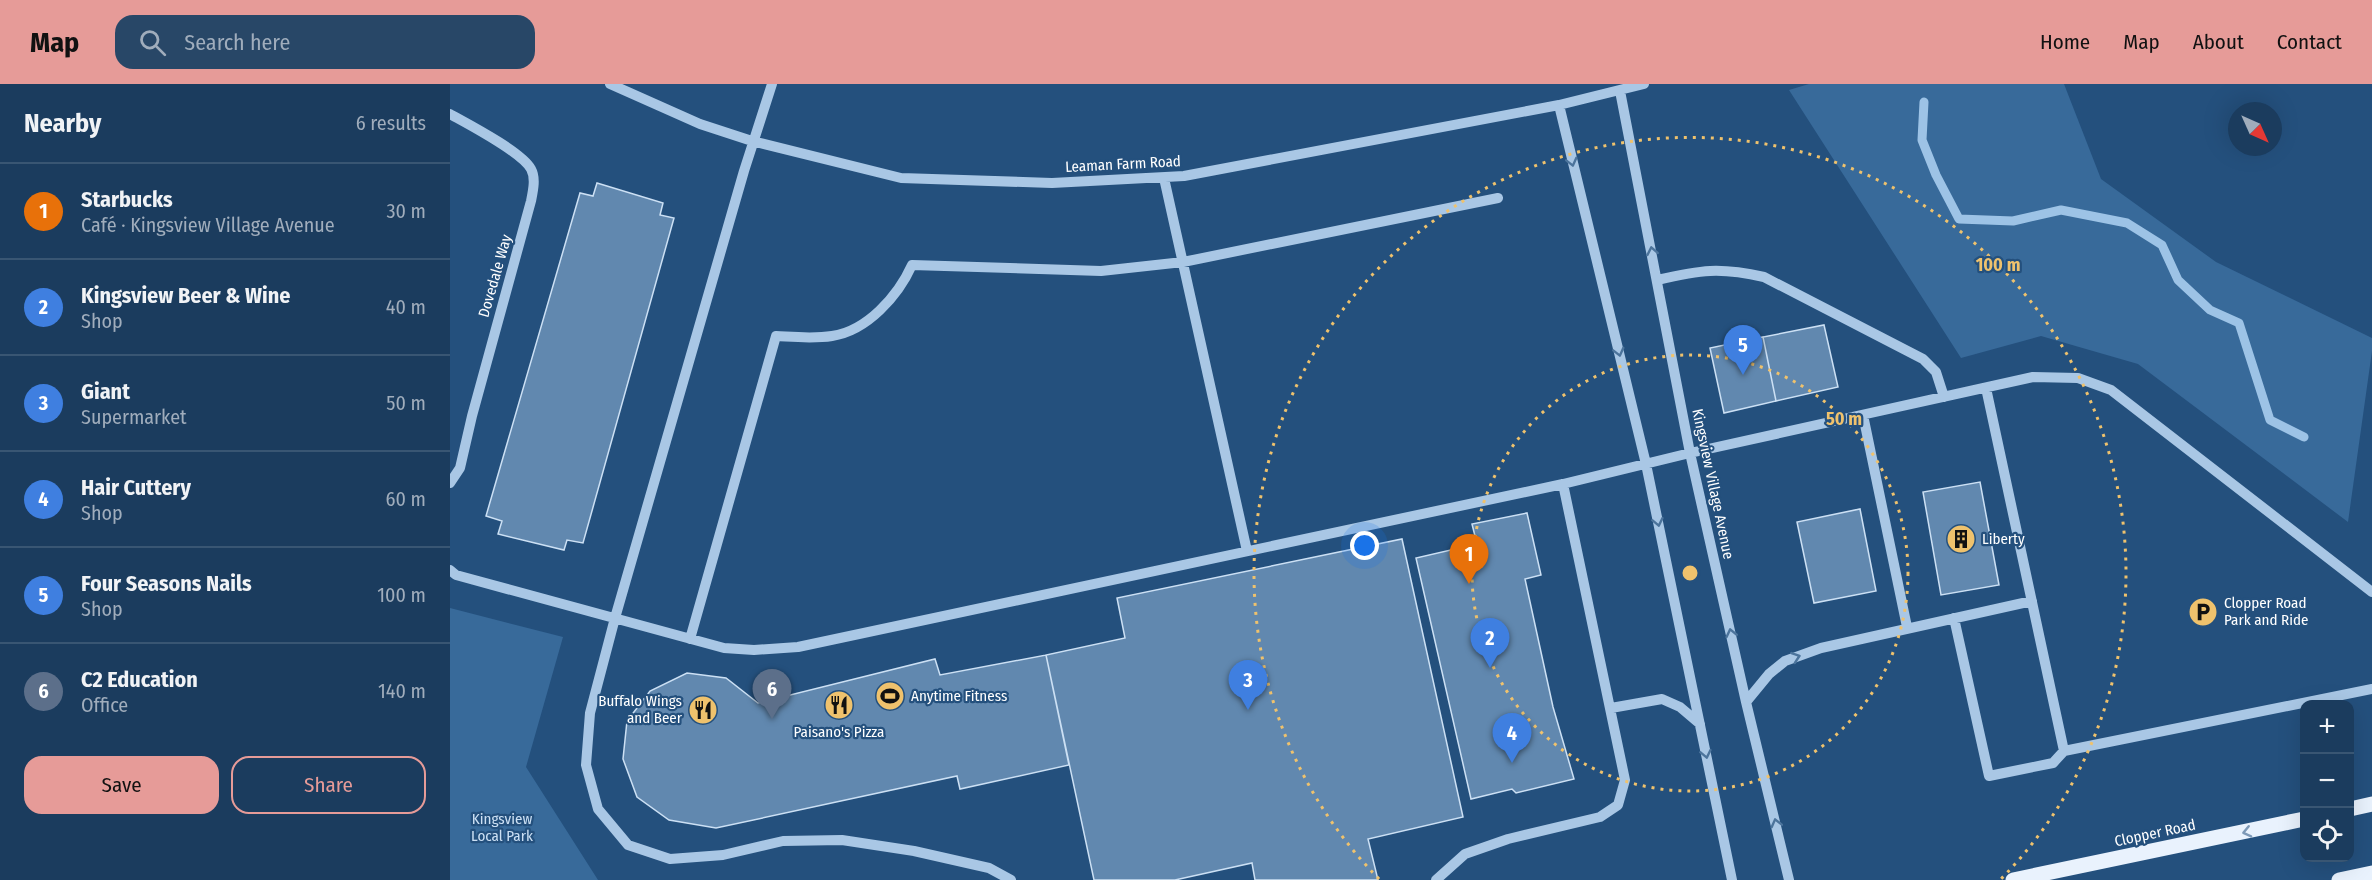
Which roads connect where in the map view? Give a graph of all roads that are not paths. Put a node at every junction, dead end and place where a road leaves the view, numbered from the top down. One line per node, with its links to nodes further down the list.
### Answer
1 (610, 84): 7 (street, Leaman Farm Road)
2 (772, 84): 7 (street)
3 (1644, 84): 4 (street, Leaman Farm Road)
4 (1620, 92): 5 (street, Leaman Farm Road); 11 (street, Kingsview Village Avenue, one-way to 4)
5 (1559, 105): 8 (street, Leaman Farm Road); 16 (street, one-way to 16)
6 (450, 114): 17 (street, Dovedale Way)
7 (753, 141): 8 (street, Leaman Farm Road); 23 (street)
8 (1164, 178): 10 (street)
9 (1498, 198): 10 (street)
10 (1183, 262): 19 (street); 26 (street)
11 (1658, 280): 13 (street); 15 (street, Kingsview Village Avenue)
12 (1986, 388): 13 (street); 21 (street); 22 (street)
13 (1944, 397): 14 (street)
14 (1863, 415): 15 (street); 25 (street)
15 (1690, 453): 16 (street); 28 (street, Kingsview Village Avenue, one-way to 15)
16 (1646, 464): 18 (street); 30 (street, one-way to 30)
17 (450, 483)
18 (1563, 484): 19 (street); 29 (street)
19 (1247, 551): 26 (street)
20 (450, 570): 23 (street)
21 (2372, 592)
22 (2032, 601): 24 (street); 31 (street)
23 (615, 618): 26 (street); 36 (street)
24 (1954, 618): 25 (street); 31 (street)
25 (1907, 627): 28 (street, one-way to 25)
26 (690, 639)
27 (2372, 689): 31 (street)
28 (1746, 702): 39 (street, Kingsview Village Avenue, one-way to 28)
29 (1611, 708): 30 (street); 37 (street)
30 (1700, 724): 38 (street, one-way to 38)
31 (2064, 751)
32 (2372, 804): 33 (main road)
33 (2354, 808)
34 (2300, 820): 40 (main road, Clopper Road, one-way to 40)
35 (2372, 873): 41 (main road)
36 (1011, 880)
37 (1436, 880)
38 (1732, 880)
39 (1789, 880)
40 (2013, 880)
41 (2339, 880)

